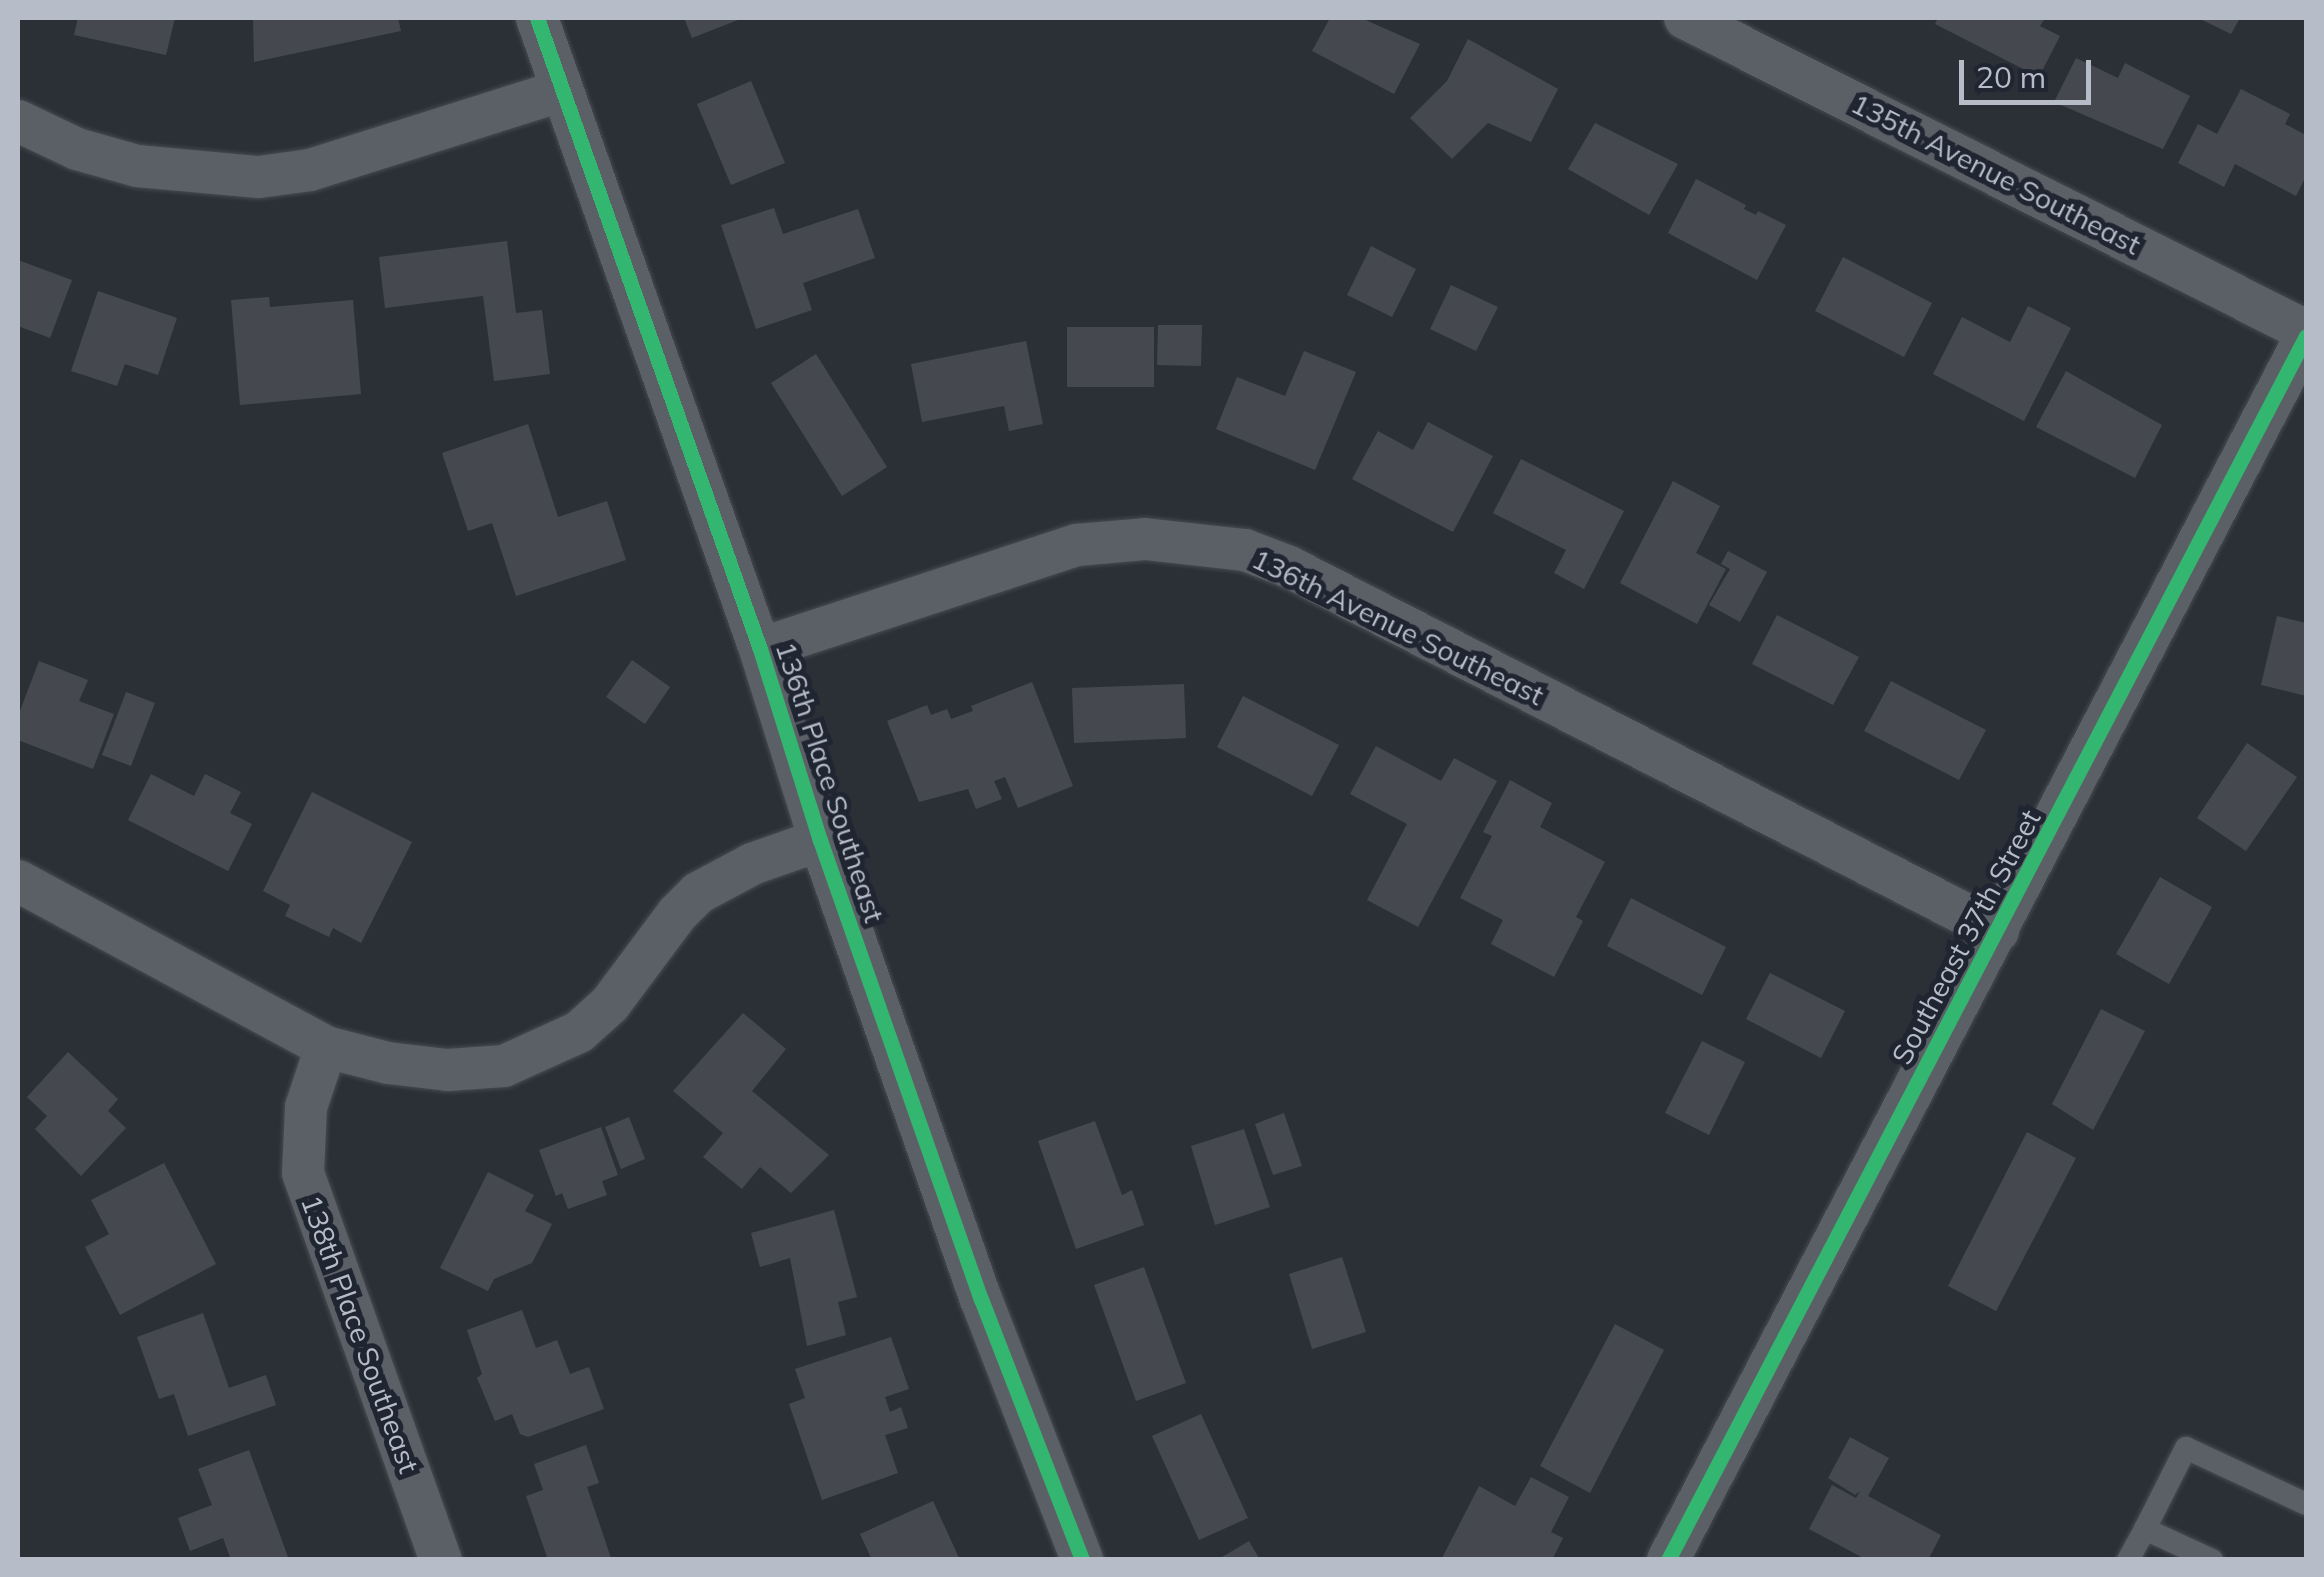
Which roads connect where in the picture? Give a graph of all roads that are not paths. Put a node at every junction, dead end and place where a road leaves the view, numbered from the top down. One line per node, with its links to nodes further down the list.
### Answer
1 (536, 18): 3 (street, 136th Place Southeast)
2 (1685, 18): 5 (street, 135th Avenue Southeast)
3 (561, 90): 4 (street); 6 (street, 136th Place Southeast)
4 (18, 122)
5 (2306, 334): 9 (street, Southeast 37th Street)
6 (760, 648): 7 (street, 136th Place Southeast); 9 (street, 136th Avenue Southeast)
7 (820, 840): 10 (street); 14 (street, 136th Place Southeast)
8 (18, 881): 10 (street)
9 (1998, 931): 15 (street, Southeast 37th Street)
10 (326, 1047): 13 (street, 138th Place Southeast)
11 (2306, 1504): 12 (lane)
12 (2145, 1529): 16 (lane); 17 (lane)
13 (441, 1560)
14 (1082, 1560)
15 (1668, 1560)
16 (2128, 1560)
17 (2212, 1560)

